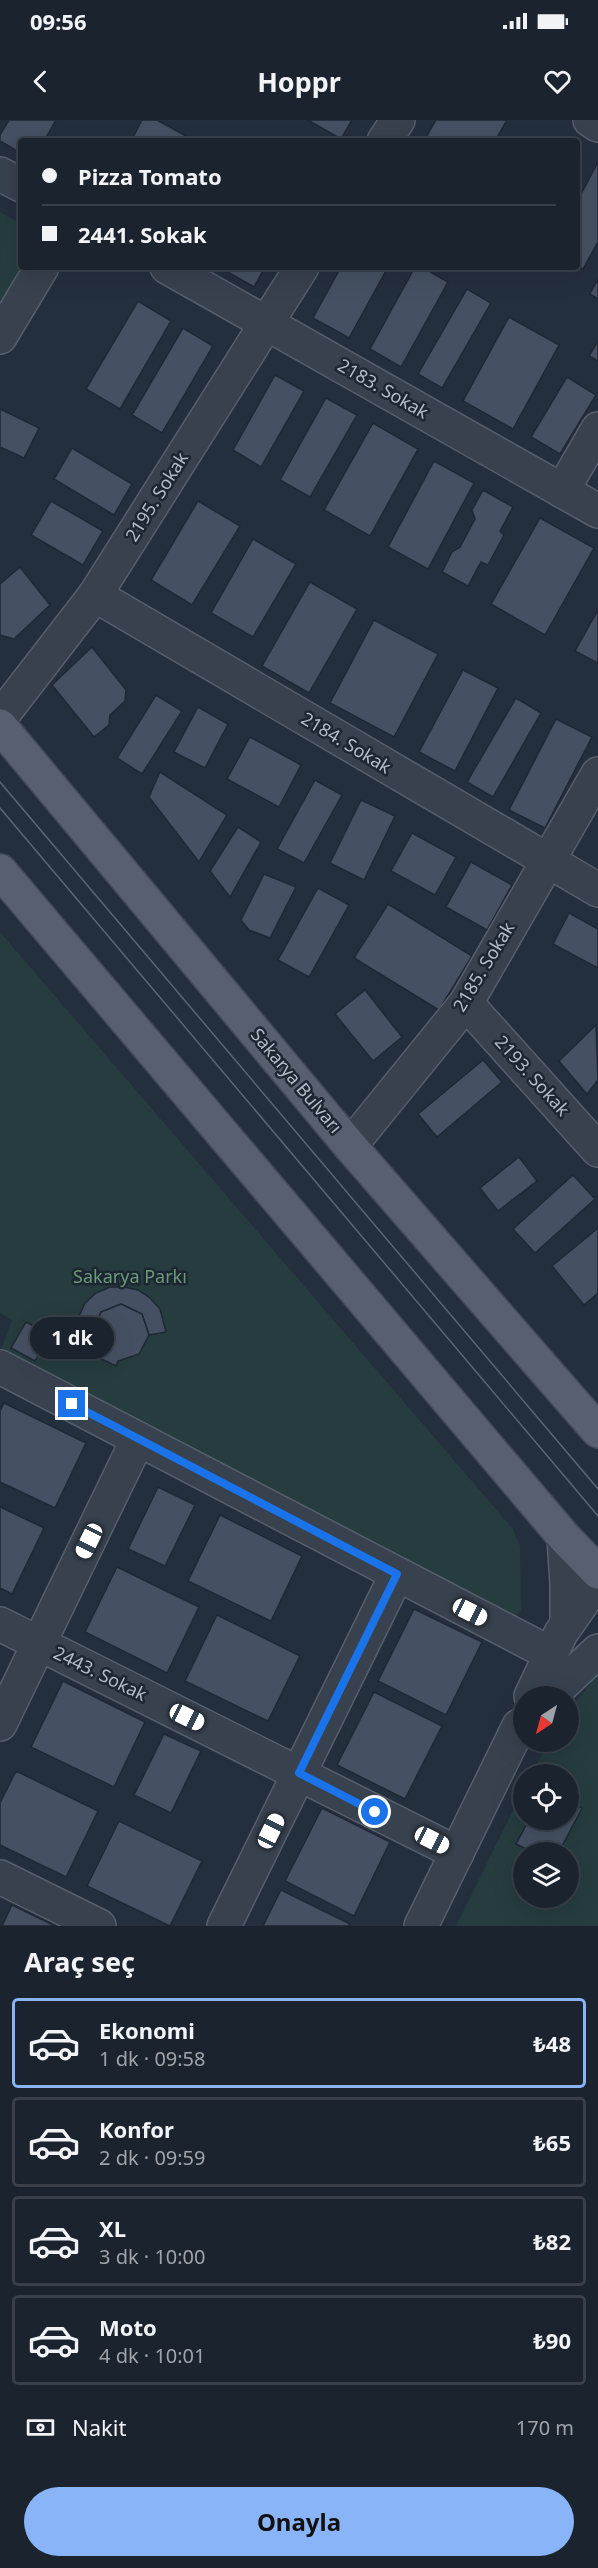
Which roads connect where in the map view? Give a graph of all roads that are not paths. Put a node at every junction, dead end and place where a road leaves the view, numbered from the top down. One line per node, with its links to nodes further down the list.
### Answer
1 (398, 120): 4 (street)
2 (590, 120): 3 (street)
3 (598, 125)
4 (386, 138)
5 (0, 174): 6 (street)
6 (18, 184)
7 (40, 270): 11 (street)
8 (173, 270): 10 (street, 2183. Sokak)
9 (300, 270): 10 (street, 2195. Sokak)
10 (265, 322): 13 (street, 2183. Sokak); 15 (street, 2195. Sokak)
11 (0, 337)
12 (598, 429): 13 (street)
13 (562, 491): 14 (street, 2183. Sokak)
14 (598, 511)
15 (96, 595): 16 (street, 2195. Sokak); 19 (street, 2184. Sokak)
16 (0, 718)
17 (0, 726): 23 (main road, Sakarya Bulvarı)
18 (598, 774): 19 (street, 2185. Sokak)
19 (546, 861): 21 (street, 2184. Sokak); 22 (street, 2185. Sokak)
20 (0, 871): 28 (main road)
21 (598, 890)
22 (466, 1003): 23 (street, 2185. Sokak); 24 (street, 2193. Sokak)
23 (350, 1146): 26 (main road, Sakarya Bulvarı)
24 (598, 1150)
25 (0, 1367): 27 (street)
26 (598, 1431)
27 (138, 1439): 30 (street); 34 (street)
28 (564, 1537): 29 (main road); 32 (street)
29 (598, 1572)
30 (397, 1574): 36 (street); 41 (street)
31 (598, 1580): 32 (street)
32 (567, 1623): 36 (street)
33 (0, 1624): 34 (street, 2443. Sokak)
34 (39, 1644): 39 (street); 41 (street, 2443. Sokak)
35 (598, 1651): 38 (street)
36 (551, 1654): 37 (street)
37 (536, 1686)
38 (561, 1686)
39 (0, 1724)
40 (513, 1739): 42 (street)
41 (299, 1773): 42 (street, 2443. Sokak); 45 (street)
42 (457, 1853): 46 (street)
43 (0, 1877): 44 (street)
44 (99, 1926)
45 (224, 1926)
46 (421, 1926)

